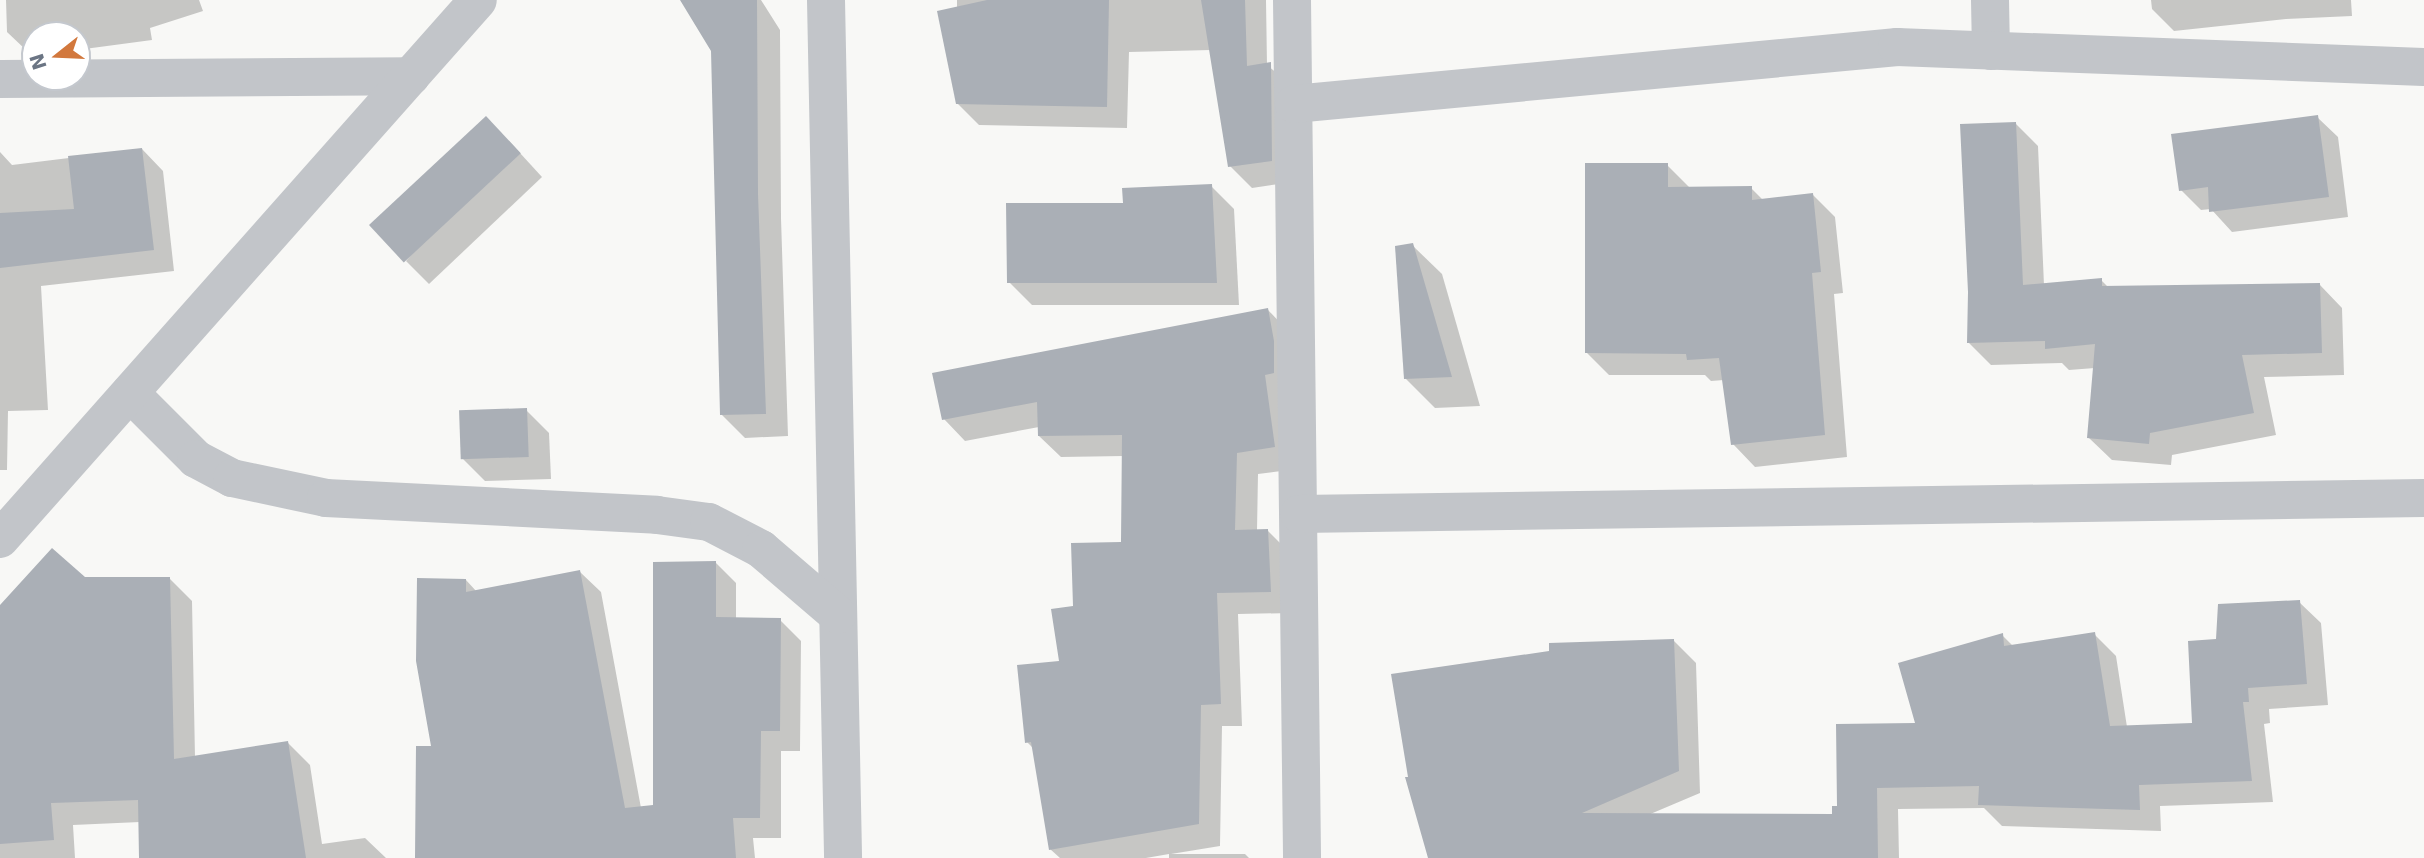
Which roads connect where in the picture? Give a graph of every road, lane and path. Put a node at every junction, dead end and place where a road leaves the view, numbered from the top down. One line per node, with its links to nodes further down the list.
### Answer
1 (478, 0): 7 (street)
2 (826, 0): 14 (street)
3 (1292, 0): 9 (street)
4 (1990, 0): 5 (street)
5 (1991, 51): 6 (street); 9 (street)
6 (2424, 67)
7 (411, 76): 8 (street); 10 (street)
8 (0, 79)
9 (1294, 104): 12 (street)
10 (130, 393): 13 (street); 14 (street)
11 (2424, 498): 12 (street)
12 (1299, 514): 16 (street)
13 (0, 539)
14 (838, 615): 15 (street)
15 (842, 858)
16 (1302, 858)

